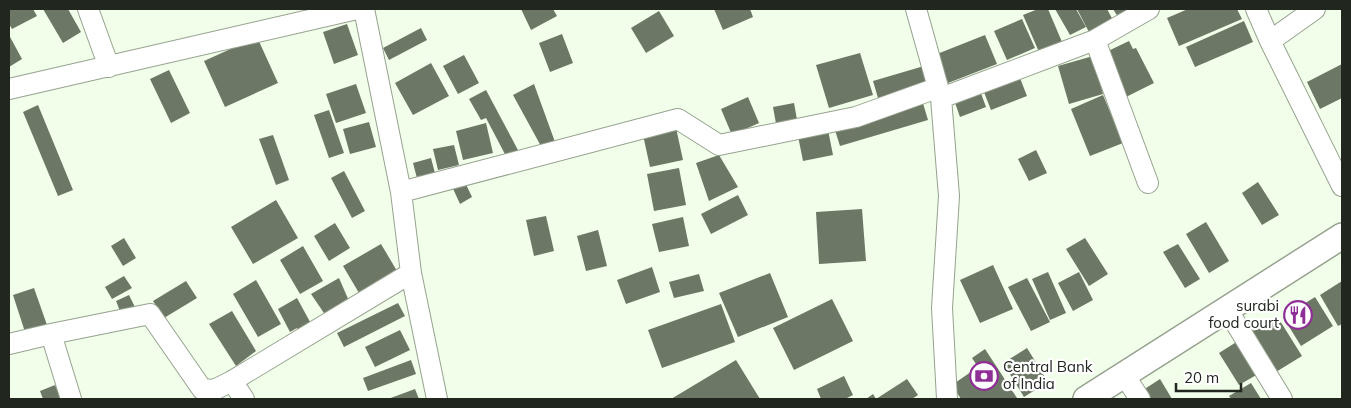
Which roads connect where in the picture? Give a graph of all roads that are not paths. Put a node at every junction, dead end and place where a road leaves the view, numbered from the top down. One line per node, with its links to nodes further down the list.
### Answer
1 (88, 9): 10 (street)
2 (357, 9): 10 (street)
3 (364, 9): 15 (street)
4 (916, 9): 12 (street)
5 (1149, 9): 8 (street)
6 (1256, 9): 9 (street)
7 (1315, 9): 9 (street)
8 (1094, 40): 12 (street); 13 (street)
9 (1270, 41): 14 (street)
10 (109, 67): 11 (street)
11 (9, 89)
12 (939, 93): 15 (street); 26 (street)
13 (1148, 183)
14 (1342, 186)
15 (401, 192): 17 (street)
16 (1342, 236): 18 (street)
17 (411, 273): 22 (street); 25 (street)
18 (1227, 310): 21 (street); 29 (street)
19 (51, 334): 20 (street); 22 (street); 23 (street)
20 (9, 344)
21 (1124, 375): 27 (street); 28 (street)
22 (232, 381): 24 (street)
23 (71, 399)
24 (244, 399)
25 (437, 399)
26 (947, 399)
27 (1086, 399)
28 (1140, 399)
29 (1282, 399)

